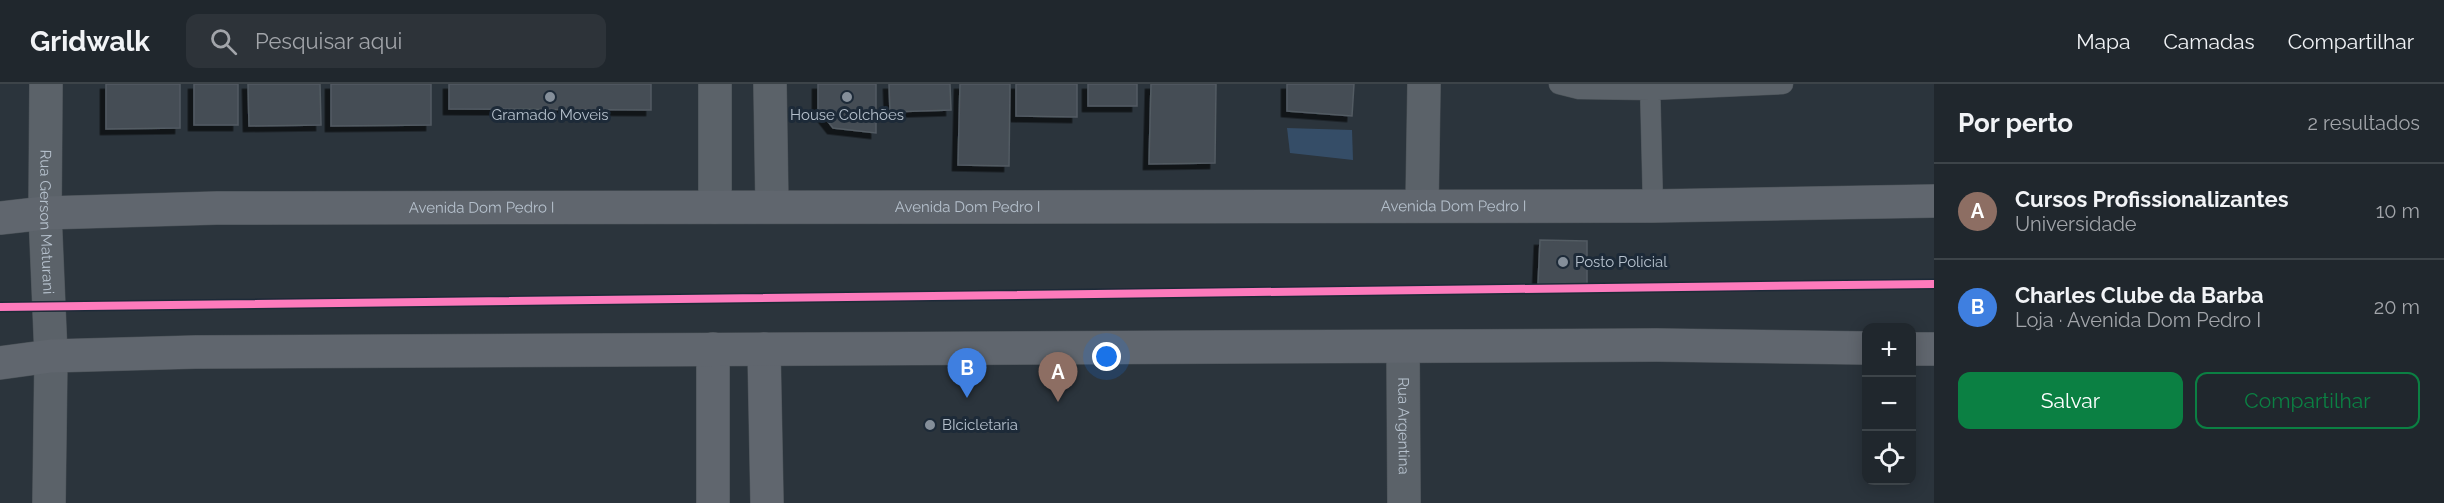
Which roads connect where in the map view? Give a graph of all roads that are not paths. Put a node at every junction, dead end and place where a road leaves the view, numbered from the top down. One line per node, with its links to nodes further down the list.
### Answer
1 (46, 84): 13 (street, Rua Gerson Maturani)
2 (715, 84): 12 (street)
3 (770, 84): 9 (street)
4 (1424, 84): 10 (street)
5 (1559, 84): 7 (lane)
6 (1783, 84): 7 (lane)
7 (1650, 87): 11 (lane)
8 (1934, 201): 11 (main road, Avenida Dom Pedro I)
9 (772, 206): 10 (main road, Avenida Dom Pedro I); 12 (main road, Avenida Dom Pedro I)
10 (1422, 206): 11 (main road, Avenida Dom Pedro I)
11 (1653, 206)
12 (715, 207): 13 (main road, Avenida Dom Pedro I)
13 (45, 213): 14 (main road, Avenida Dom Pedro I); 21 (street, Rua Gerson Maturani)
14 (0, 218)
15 (1403, 348): 16 (main road); 18 (main road); 26 (street, Rua Argentina)
16 (1862, 348)
17 (713, 349): 18 (main road); 21 (main road); 24 (main road)
18 (764, 349): 25 (main road)
19 (1916, 349): 20 (main road)
20 (1934, 349)
21 (51, 356): 22 (main road); 23 (street, Rua Gerson Maturani)
22 (0, 363)
23 (49, 503)
24 (713, 503)
25 (767, 503)
26 (1404, 503)

